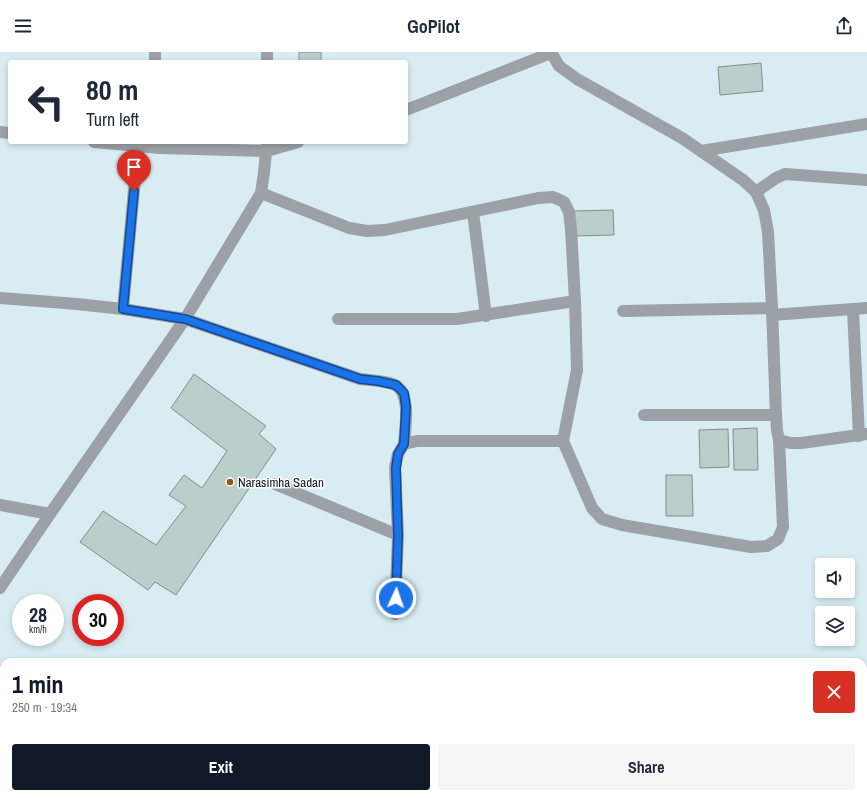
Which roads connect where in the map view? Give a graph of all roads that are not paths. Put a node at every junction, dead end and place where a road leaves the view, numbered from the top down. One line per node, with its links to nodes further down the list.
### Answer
1 (551, 53): 2 (street); 8 (street)
2 (408, 109)
3 (867, 124): 8 (street)
4 (128, 144): 6 (street)
5 (286, 144): 7 (street)
6 (145, 145): 7 (street); 16 (street)
7 (267, 147): 10 (street)
8 (701, 151): 11 (street)
9 (867, 180): 11 (street)
10 (261, 192): 12 (street); 21 (street)
11 (756, 192): 19 (street)
12 (473, 212): 14 (street); 20 (street)
13 (0, 298): 16 (street)
14 (575, 301): 20 (street); 27 (street)
15 (867, 308): 17 (street)
16 (123, 309): 21 (street)
17 (852, 310): 19 (street); 25 (street)
18 (623, 311): 19 (street)
19 (772, 311): 24 (street)
20 (486, 316): 22 (street)
21 (185, 319): 28 (street); 31 (street)
22 (338, 319)
23 (644, 415): 24 (street)
24 (776, 415): 26 (street)
25 (863, 435): 26 (street)
26 (779, 440): 27 (street)
27 (563, 441): 28 (street)
28 (404, 444): 32 (street)
29 (275, 484): 32 (street)
30 (0, 505): 31 (street)
31 (50, 514): 33 (street)
32 (398, 535): 34 (street)
33 (0, 588)
34 (395, 614)

